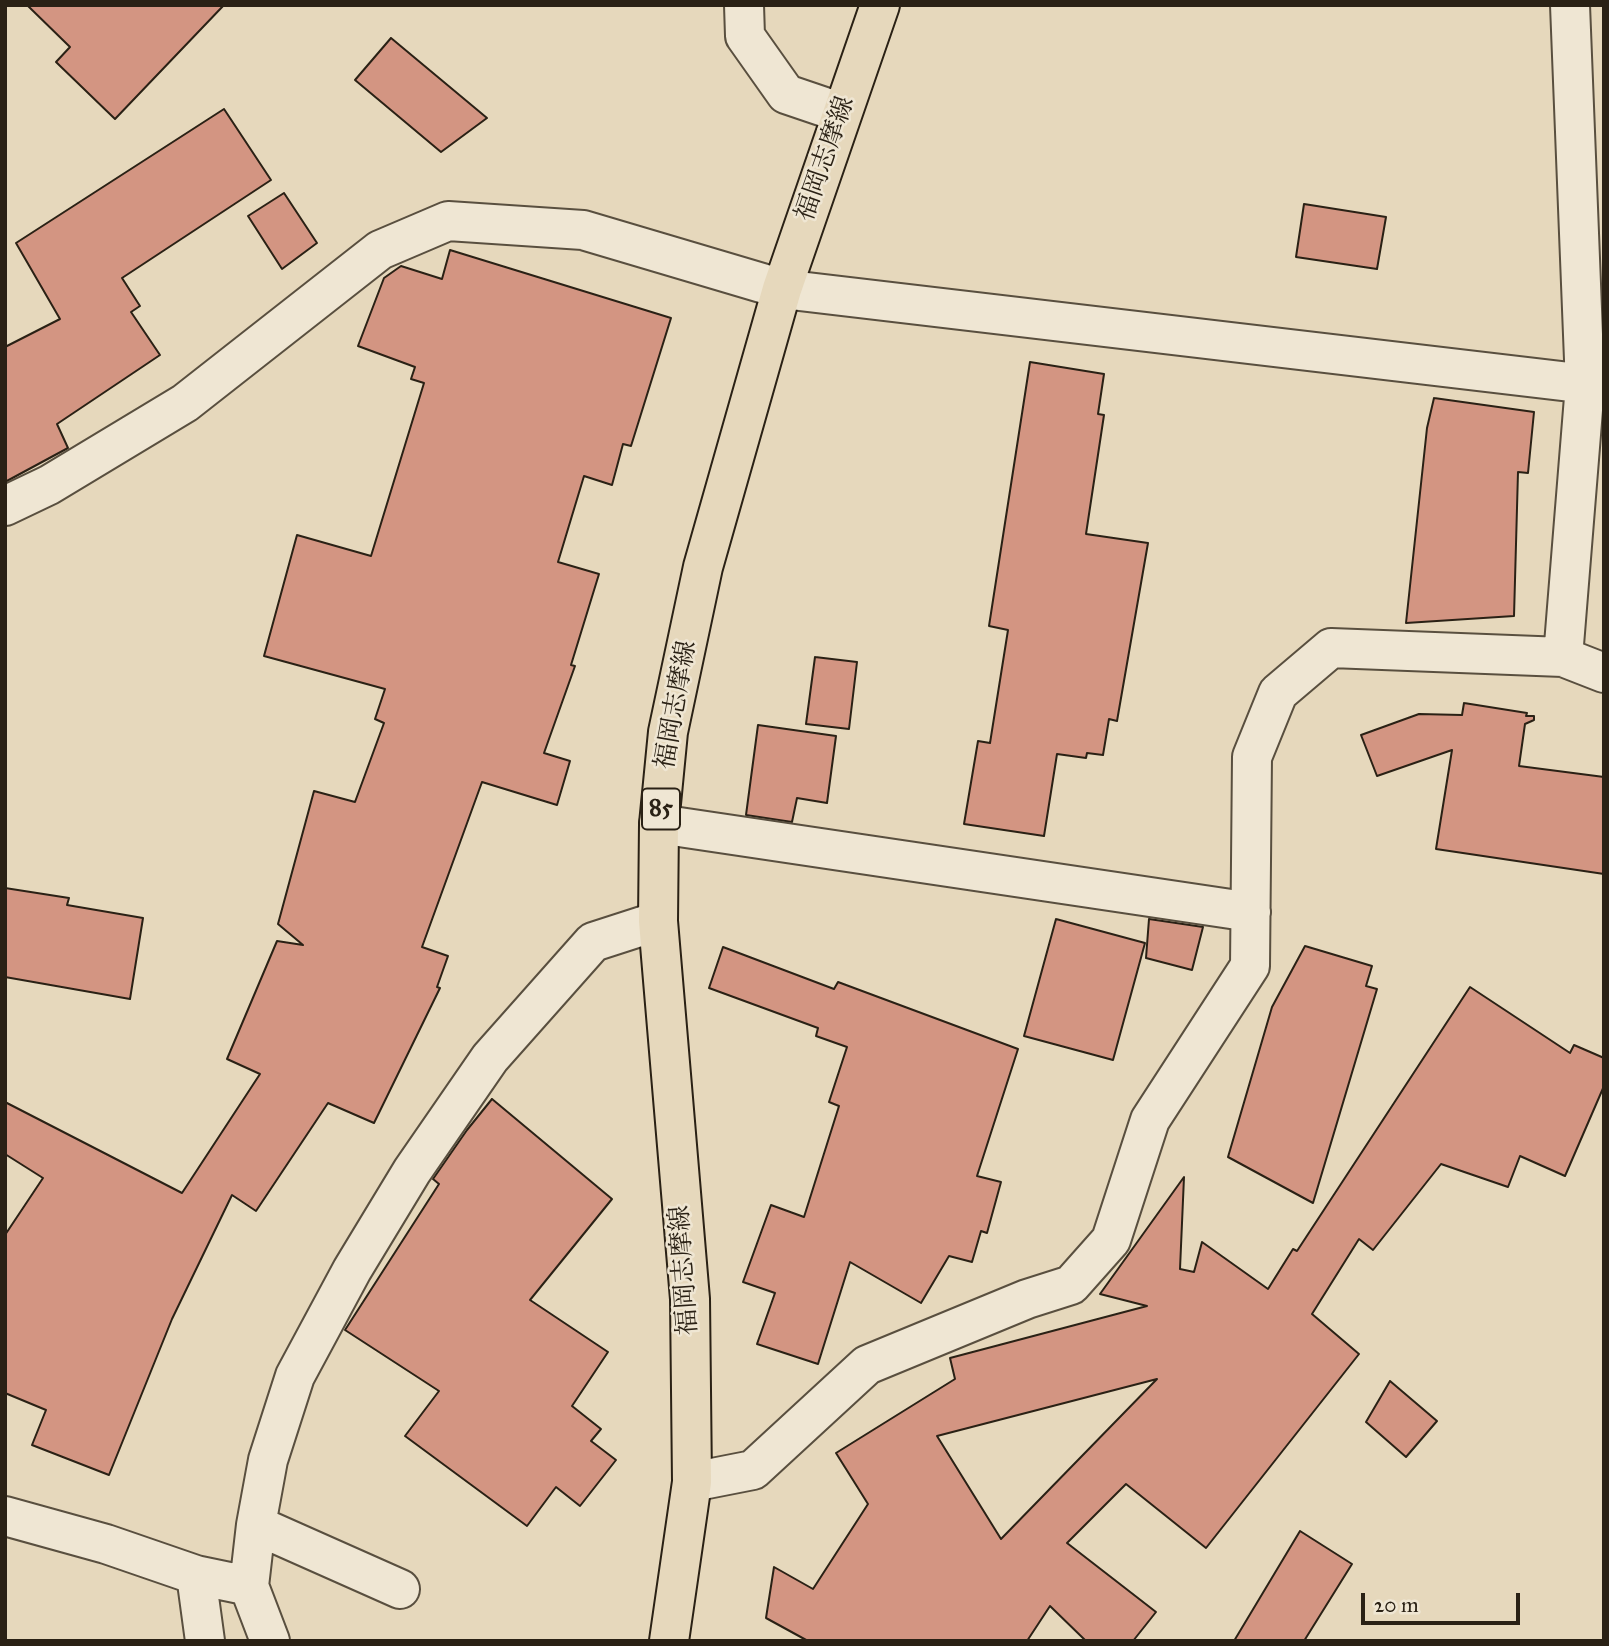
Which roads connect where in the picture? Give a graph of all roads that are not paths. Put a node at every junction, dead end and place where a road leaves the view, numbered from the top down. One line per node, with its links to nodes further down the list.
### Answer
1 (744, 5): 4 (street)
2 (880, 5): 4 (main road, 福岡志摩線 / 85)
3 (1570, 5): 6 (street)
4 (842, 113): 5 (main road, 福岡志摩線 / 85)
5 (782, 289): 6 (street); 7 (street); 10 (main road, 福岡志摩線 / 85)
6 (1594, 385): 8 (street)
7 (5, 506)
8 (1563, 657): 9 (street); 11 (street)
9 (1604, 673)
10 (659, 824): 11 (street); 12 (main road, 福岡志摩線 / 85)
11 (1251, 912): 13 (street)
12 (658, 921): 13 (main road, 福岡志摩線 / 85); 15 (street)
13 (692, 1482): 21 (main road, 福岡志摩線 / 85)
14 (5, 1516): 16 (street)
15 (256, 1525): 17 (street); 18 (street)
16 (196, 1576): 17 (street); 19 (street)
17 (249, 1586): 20 (street)
18 (400, 1589)
19 (205, 1641)
20 (270, 1641)
21 (669, 1641)

